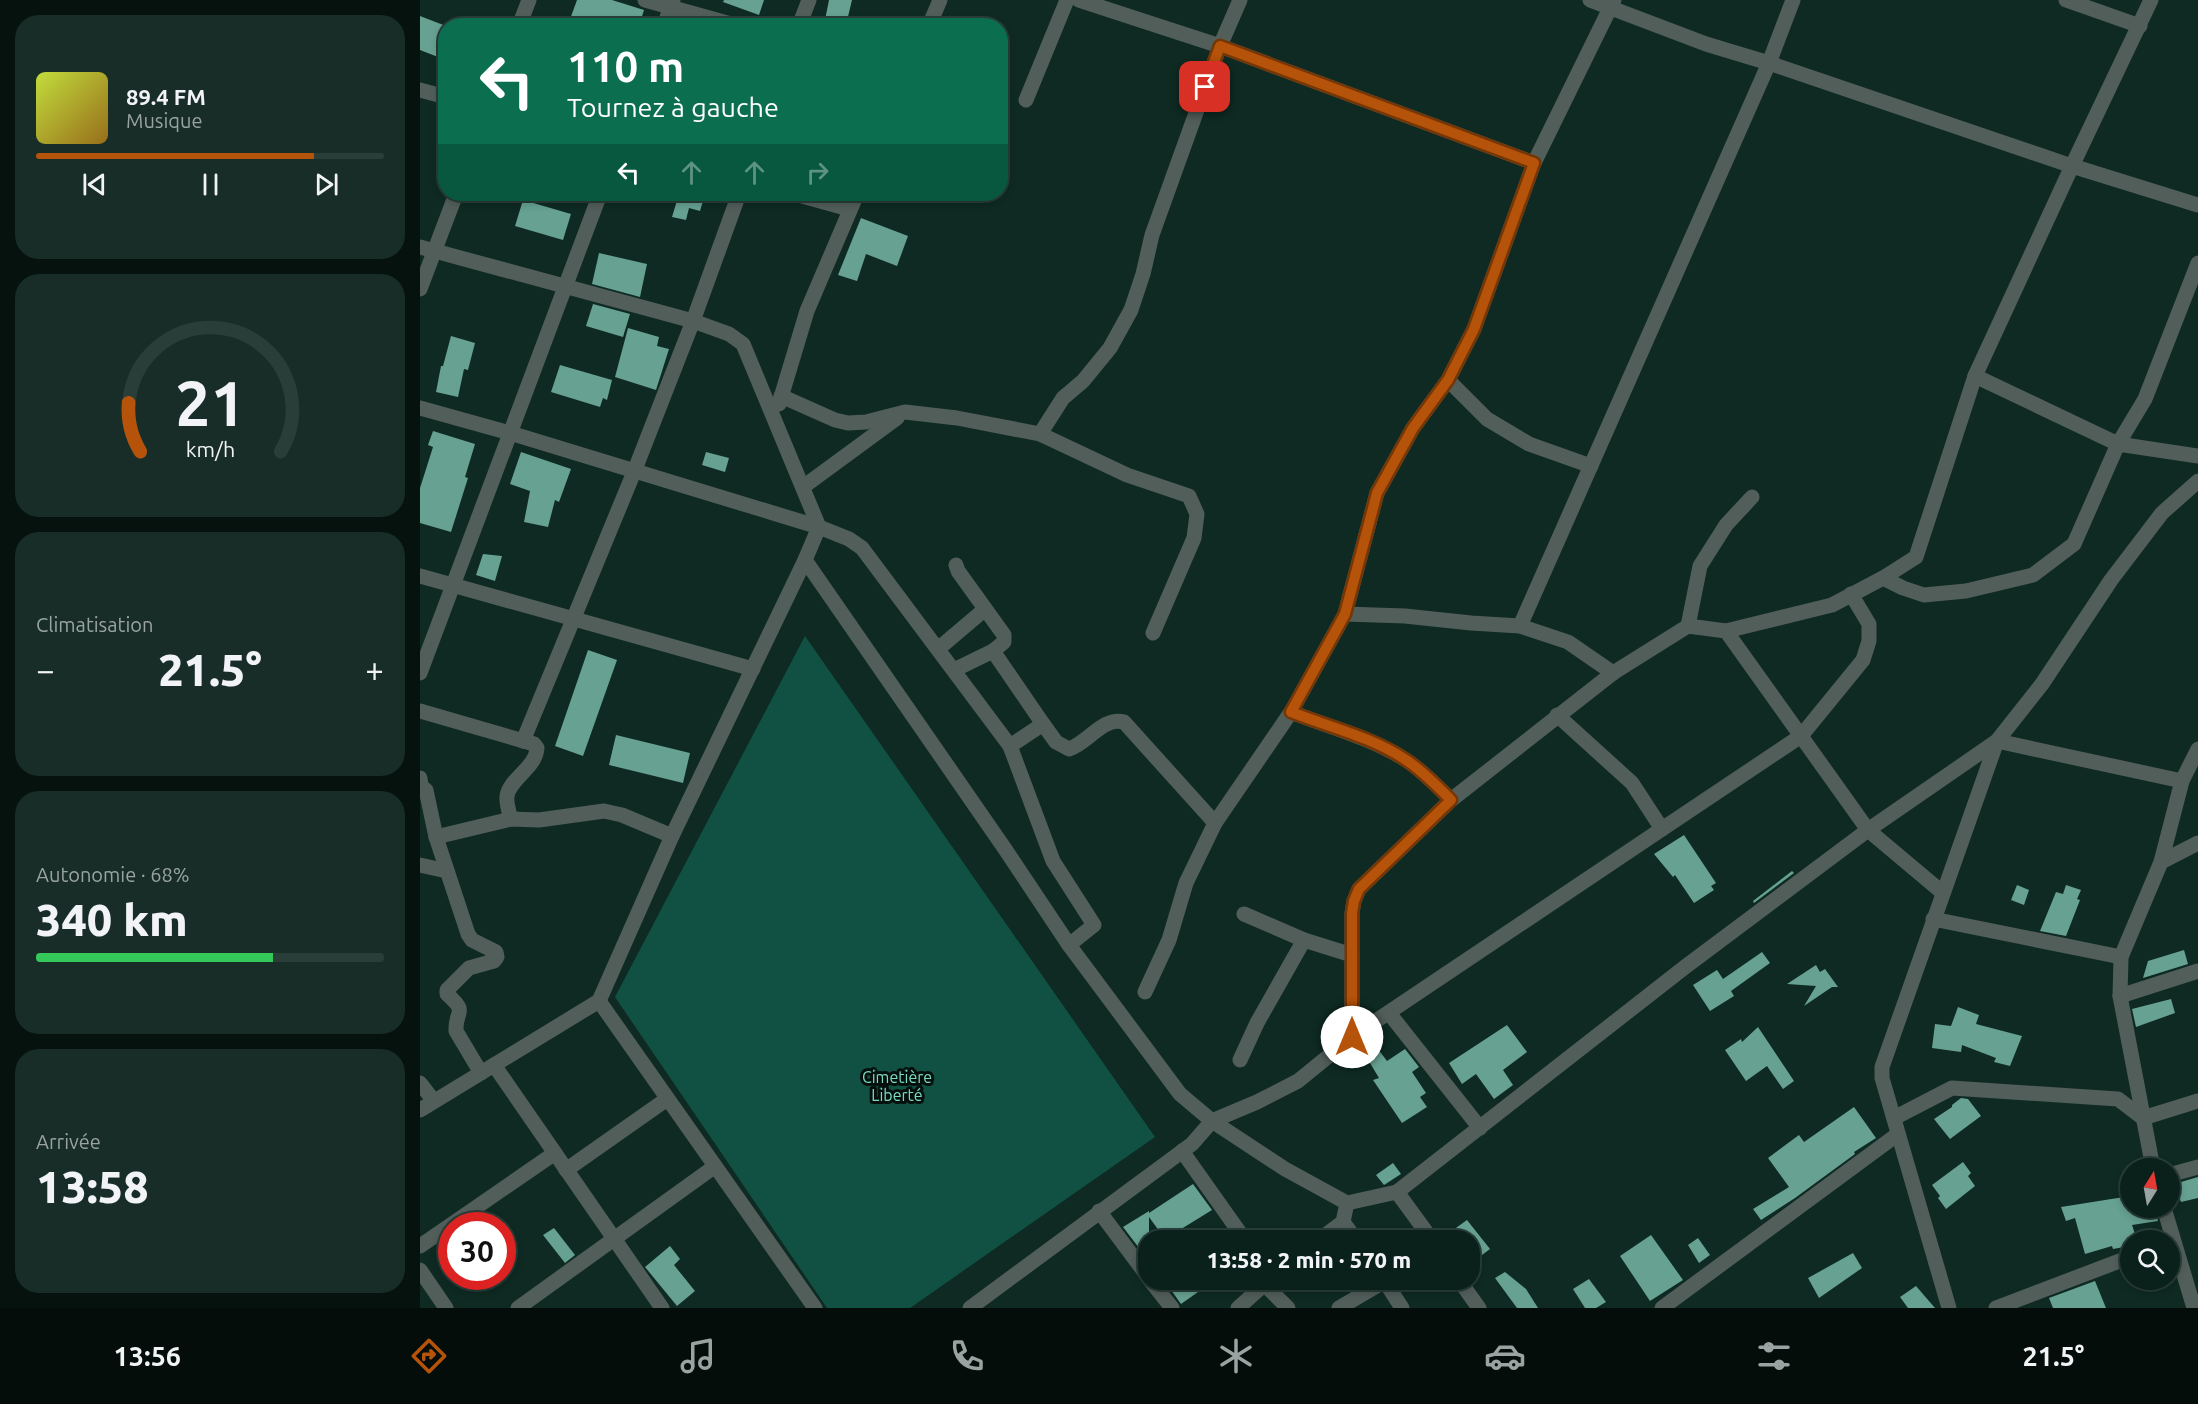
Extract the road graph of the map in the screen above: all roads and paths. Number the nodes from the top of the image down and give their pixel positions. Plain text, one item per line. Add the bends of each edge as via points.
1 (529, 0) edge
2 (645, 0) edge
3 (808, 0) edge
4 (940, 0) edge
5 (1067, 0) edge
6 (1079, 0) edge
7 (1240, 0) edge
8 (1590, 0) edge
9 (1793, 0) edge
10 (2066, 0) edge
11 (2151, 0) edge
12 (672, 4) edge
13 (1613, 4) edge
14 (522, 18) edge
15 (714, 18) edge
16 (802, 18) edge
17 (932, 18) edge
18 (2140, 26) junction
19 (1220, 46) junction
20 (1769, 63) junction
21 (420, 90) edge
22 (438, 95) edge
23 (1026, 100) dead end
24 (1534, 163) junction
25 (2072, 166) junction
26 (452, 201) edge
27 (597, 201) edge
28 (736, 201) edge
29 (820, 201) edge
30 (853, 201) edge
31 (2198, 205) edge
32 (849, 209) junction
33 (427, 249) edge
34 (2198, 262) edge
35 (565, 287) junction
36 (420, 289) edge
37 (693, 321) junction
38 (1975, 376) junction
39 (1448, 380) junction
40 (781, 396) junction
41 (420, 408) edge
42 (905, 412) junction
43 (775, 420) junction
44 (510, 433) junction
45 (1040, 434) junction
46 (2118, 444) junction
47 (2198, 456) edge
48 (1591, 466) junction
49 (634, 472) junction
50 (2198, 482) edge
51 (803, 487) junction
52 (1752, 498) dead end
53 (819, 527) junction
54 (805, 560) junction
55 (957, 565) dead end
56 (420, 576) edge
57 (1883, 578) junction
58 (453, 585) junction
59 (1851, 594) junction
60 (984, 610) junction
61 (1345, 614) junction
62 (574, 617) junction
63 (1520, 626) junction
64 (1688, 627) junction
65 (1726, 631) junction
66 (1154, 633) dead end
67 (938, 649) junction
68 (993, 651) junction
69 (753, 669) junction
70 (954, 670) junction
71 (420, 673) edge
72 (1613, 673) junction
73 (420, 711) edge
74 (1291, 712) junction
75 (1557, 715) junction
76 (1043, 724) junction
77 (1801, 736) junction
78 (523, 741) junction
79 (1996, 741) junction
80 (1010, 746) junction
81 (2198, 749) edge
82 (420, 778) edge
83 (2182, 781) junction
84 (1451, 800) junction
85 (511, 819) junction
86 (1215, 823) junction
87 (1662, 829) junction
88 (1868, 830) junction
89 (672, 836) junction
90 (436, 837) junction
91 (2198, 843) edge
92 (2161, 862) junction
93 (420, 865) edge
94 (447, 871) junction
95 (1942, 893) junction
96 (1244, 914) dead end
97 (1933, 919) junction
98 (1304, 940) junction
99 (1069, 945) junction
100 (1352, 955) junction
101 (2121, 957) junction
102 (2198, 970) edge
103 (1145, 992) dead end
104 (2120, 996) junction
105 (599, 1001) junction
106 (1389, 1013) junction
107 (1352, 1037) junction
108 (1240, 1060) dead end
109 (488, 1069) junction
110 (420, 1083) edge
111 (667, 1099) junction
112 (434, 1101) junction
113 (2198, 1101) edge
114 (420, 1110) edge
115 (1894, 1118) junction
116 (2143, 1118) junction
117 (1212, 1121) junction
118 (1480, 1128) junction
119 (1898, 1134) junction
120 (1182, 1151) junction
121 (555, 1153) junction
122 (2151, 1158) edge
123 (714, 1167) junction
124 (2198, 1167) edge
125 (566, 1170) junction
126 (2180, 1172) edge
127 (1397, 1192) junction
128 (1347, 1203) junction
129 (1099, 1211) junction
130 (1343, 1222) junction
131 (1238, 1230) edge
132 (1332, 1230) edge
133 (1349, 1230) edge
134 (1425, 1230) edge
135 (614, 1239) junction
136 (420, 1246) edge
137 (2120, 1261) edge
138 (1138, 1263) edge
139 (2180, 1267) edge
140 (420, 1269) edge
141 (1158, 1290) edge
142 (1258, 1290) edge
143 (1273, 1290) edge
144 (1368, 1290) edge
145 (1390, 1290) edge
146 (1466, 1290) edge
147 (446, 1308) edge
148 (518, 1308) edge
149 (662, 1308) edge
150 (814, 1308) edge
151 (970, 1308) edge
152 (1172, 1308) edge
153 (1238, 1308) edge
154 (1288, 1308) edge
155 (1339, 1308) edge
156 (1402, 1308) edge
157 (1479, 1308) edge
158 (1662, 1308) edge
159 (1948, 1308) edge
160 (1996, 1308) edge
161 (2194, 1308) edge

1 - 14 street
2 - 12 street
3 - 16 street
4 - 17 street
5 - 23 street
6 - 19 street
7 - 19 street
8 - 13 street
9 - 20 street
10 - 18 street
11 - 18 street
12 - 15 street
13 - 20 street via 1706,44
13 - 24 street
18 - 25 street
19 - 24 street
19 - 45 street via 1152,235 1131,310 1110,348 1083,381 1062,398
20 - 25 street
20 - 48 street
21 - 22 street
24 - 39 street via 1474,329
25 - 31 street
25 - 38 street
26 - 33 street
27 - 35 street
28 - 37 street
29 - 32 street
30 - 32 street
32 - 40 street via 807,311
33 - 35 street
33 - 36 street
34 - 46 street via 2145,399
35 - 37 street
35 - 44 street
37 - 43 street via 729,334 743,344
37 - 49 street
38 - 46 street
38 - 57 street via 1916,557
39 - 48 street via 1487,419 1529,444
39 - 61 street via 1413,428 1377,493
40 - 42 street via 848,423
40 - 43 street
41 - 44 street
42 - 45 street
42 - 51 street
43 - 51 street
44 - 49 street
44 - 58 street
45 - 66 street via 1127,475 1189,496 1197,514 1194,538
46 - 47 street
46 - 57 street via 2074,544 2033,575 1965,591 1924,595
48 - 63 street
49 - 53 street
49 - 62 street
50 - 79 street via 2162,513 2111,580 2042,684
51 - 53 street
52 - 64 street via 1726,525 1700,566
53 - 54 street
53 - 67 street via 861,548
54 - 69 street
54 - 99 street
55 - 60 street
56 - 58 street
57 - 59 street
58 - 62 street
58 - 71 street
59 - 65 street via 1832,605
59 - 77 street via 1869,624 1863,660
60 - 67 street
60 - 68 street via 1005,638
61 - 63 street
61 - 74 street
62 - 69 street
62 - 78 street
63 - 72 street via 1568,642
64 - 65 street
64 - 72 street
65 - 77 street
67 - 70 street
68 - 70 street
68 - 76 street
69 - 89 street
70 - 80 street
72 - 75 street
73 - 78 street
74 - 84 street via 1376,744 1404,759
74 - 86 street
75 - 84 street
75 - 87 street via 1632,783
76 - 80 street
76 - 86 street via 1056,742 1069,749 1108,722 1124,722
77 - 87 street
77 - 88 street
78 - 85 street via 534,744 537,754 508,790
79 - 83 street
79 - 88 street
79 - 95 street
80 - 99 street via 1053,861 1095,925
81 - 83 street
82 - 90 street
83 - 92 street
84 - 100 street via 1359,889 1352,913
85 - 89 street via 539,820 604,811
85 - 90 street
86 - 103 street via 1186,883 1169,940
87 - 106 street
88 - 95 street
88 - 118 street
89 - 105 street
90 - 94 street
91 - 92 street
92 - 101 street
93 - 94 street
94 - 109 street via 468,934 496,952 494,961 469,968 447,990 459,1005 456,1031
95 - 97 street
96 - 98 street
97 - 101 street
97 - 115 street via 1883,1059 1882,1078
98 - 100 street
98 - 108 street
99 - 117 street via 1180,1094
100 - 107 street
101 - 104 street
102 - 104 street
104 - 116 street
105 - 109 street
105 - 111 street
106 - 107 street
106 - 118 street
107 - 117 street via 1298,1081
109 - 112 street
109 - 121 street
110 - 112 street
111 - 123 street
111 - 125 street
112 - 114 street
113 - 116 street
115 - 116 street via 1952,1088 2118,1099
115 - 119 street
116 - 122 street
117 - 120 street
117 - 128 street via 1285,1169
118 - 127 street
119 - 158 street
119 - 159 street
120 - 129 street
120 - 131 street
121 - 125 street
121 - 136 street
123 - 135 street
123 - 150 street
124 - 126 street
125 - 135 street
127 - 128 street
127 - 134 street
128 - 130 street
129 - 138 street
129 - 151 street
130 - 132 street
130 - 133 street
135 - 148 street
135 - 149 street
137 - 160 street
139 - 161 street
140 - 147 street
141 - 152 street
142 - 153 street
143 - 154 street
144 - 155 street
145 - 156 street
146 - 157 street

